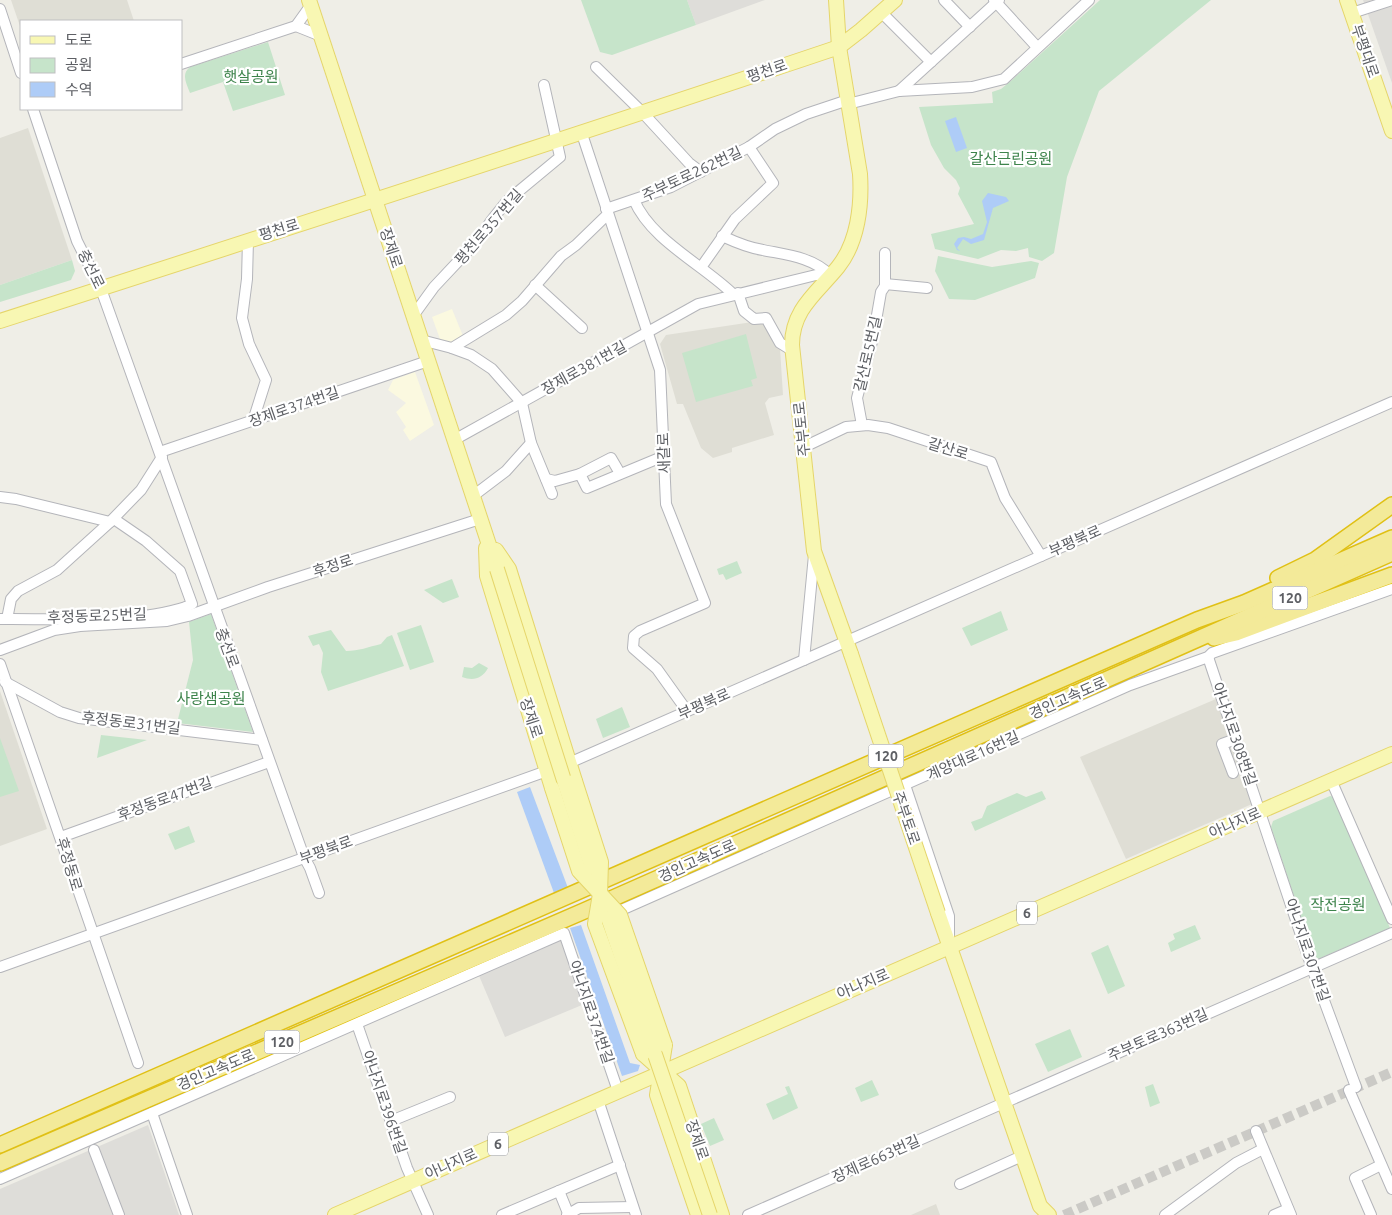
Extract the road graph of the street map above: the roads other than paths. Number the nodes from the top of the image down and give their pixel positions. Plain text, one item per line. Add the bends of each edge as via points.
1 (836, 0) edge
2 (895, 0) edge
3 (944, 0) edge
4 (1090, 0) edge
5 (1392, 0) edge
6 (997, 1) edge
7 (310, 3) edge
8 (1349, 7) edge
9 (0, 9) edge
10 (881, 12) junction
11 (296, 26) junction
12 (970, 27) junction
13 (321, 36) junction
14 (839, 47) junction
15 (1038, 47) junction
16 (931, 62) junction
17 (182, 64) edge
18 (596, 67) dead end
19 (20, 70) edge
20 (544, 85) dead end
21 (899, 91) junction
22 (848, 102) junction
23 (37, 110) edge
24 (643, 113) junction
25 (1392, 131) edge
26 (582, 134) junction
27 (558, 141) junction
28 (749, 147) junction
29 (701, 172) junction
30 (375, 200) junction
31 (634, 200) junction
32 (607, 212) junction
33 (722, 236) junction
34 (248, 240) junction
35 (885, 253) dead end
36 (702, 266) junction
37 (830, 275) junction
38 (885, 284) junction
39 (535, 285) junction
40 (927, 288) dead end
41 (101, 289) junction
42 (735, 294) junction
43 (413, 316) junction
44 (0, 322) edge
45 (582, 328) dead end
46 (646, 332) junction
47 (422, 340) junction
48 (452, 348) junction
49 (793, 351) junction
50 (428, 361) junction
51 (1392, 402) edge
52 (522, 403) junction
53 (253, 421) junction
54 (862, 425) junction
55 (454, 440) junction
56 (531, 442) junction
57 (804, 446) junction
58 (161, 454) junction
59 (664, 456) junction
60 (618, 470) dead end
61 (580, 474) junction
62 (546, 479) junction
63 (552, 494) dead end
64 (473, 496) junction
65 (0, 497) edge
66 (1392, 505) edge
67 (112, 520) junction
68 (483, 526) junction
69 (1392, 538) edge
70 (814, 551) junction
71 (1392, 553) edge
72 (1041, 556) junction
73 (1392, 575) edge
74 (1392, 589) edge
75 (211, 602) junction
76 (188, 609) junction
77 (4, 619) edge
78 (1197, 620) junction
79 (1188, 644) junction
80 (849, 647) junction
81 (0, 650) edge
82 (1208, 657) junction
83 (804, 660) junction
84 (0, 664) edge
85 (3, 681) edge
86 (32, 696) junction
87 (16, 709) junction
88 (687, 711) junction
89 (1236, 739) junction
90 (262, 740) junction
91 (1392, 754) edge
92 (269, 762) junction
93 (569, 763) junction
94 (548, 772) junction
95 (1233, 773) dead end
96 (1331, 780) junction
97 (905, 785) junction
98 (890, 790) junction
99 (910, 799) junction
100 (895, 804) junction
101 (1260, 812) junction
102 (61, 837) junction
103 (304, 857) junction
104 (319, 893) dead end
105 (600, 894) junction
106 (1392, 920) edge
107 (564, 927) junction
108 (93, 933) junction
109 (1392, 933) edge
110 (950, 947) junction
111 (0, 967) edge
112 (1312, 968) junction
113 (357, 1024) junction
114 (138, 1064) dead end
115 (661, 1072) junction
116 (618, 1091) junction
117 (450, 1097) dead end
118 (598, 1100) junction
119 (1004, 1103) junction
120 (152, 1112) junction
121 (391, 1121) junction
122 (1256, 1131) dead end
123 (0, 1144) edge
124 (1263, 1149) junction
125 (94, 1150) dead end
126 (1022, 1156) junction
127 (0, 1163) edge
128 (620, 1165) junction
129 (1381, 1165) junction
130 (0, 1179) edge
131 (413, 1181) junction
132 (960, 1184) dead end
133 (1392, 1189) edge
134 (558, 1191) junction
135 (635, 1211) edge
136 (1290, 1212) edge
137 (567, 1214) edge
138 (119, 1215) edge
139 (187, 1215) edge
140 (335, 1215) edge
141 (428, 1215) edge
142 (502, 1215) edge
143 (698, 1215) edge
144 (710, 1215) edge
145 (722, 1215) edge
146 (748, 1215) edge
147 (1049, 1215) edge
148 (1165, 1215) edge
149 (1274, 1215) edge
150 (1371, 1215) edge

1 - 14 main road, 주부토로
2 - 10 main road, 평천로
3 - 12 street
4 - 15 street, 주부토로262번길
5 - 8 street
6 - 12 street
6 - 15 street
7 - 11 street
7 - 13 main road, 장제로
8 - 25 main road, 부평대로
9 - 19 street
10 - 14 main road, 평천로
10 - 16 street
11 - 13 street
11 - 17 street
12 - 16 street
13 - 30 main road, 장제로
14 - 22 main road, 주부토로
14 - 24 main road, 평천로
15 - 21 street, 주부토로262번길 via 1004,79 990,84
16 - 21 street
18 - 24 street
20 - 27 street
21 - 22 street, 주부토로262번길
22 - 28 street, 주부토로262번길 via 806,114 775,129
22 - 37 main road, 주부토로 via 861,195 851,242 839,266
23 - 41 street, 충선로 via 77,241
24 - 26 main road, 평천로
24 - 29 street
26 - 27 main road, 평천로
26 - 32 street, 새갈로
27 - 30 main road, 평천로
27 - 43 street, 평천로357번길 via 560,157 556,162 508,201
28 - 29 street, 주부토로262번길
28 - 33 street, 주부토로262번길 via 773,183 735,218
29 - 31 street, 주부토로262번길 via 656,194
30 - 34 main road, 평천로
30 - 43 main road, 장제로
31 - 32 street, 주부토로262번길
31 - 36 street, 주부토로262번길 via 668,244
32 - 39 street
32 - 46 street, 새갈로
33 - 36 street, 주부토로262번길
33 - 37 street via 761,250 793,256 820,266
34 - 41 main road, 평천로
34 - 53 street via 242,318 249,344 266,380
35 - 38 street, 갈산로5번길
36 - 42 street
37 - 42 street, 장제로381번길 via 816,275
37 - 49 main road, 주부토로 via 798,315 792,333
38 - 40 street
38 - 54 street, 갈산로5번길 via 857,398
39 - 45 street
39 - 48 street via 506,315
41 - 44 main road, 평천로
41 - 58 street, 충선로
42 - 46 street, 장제로381번길 via 706,300
42 - 49 street via 744,311 754,319 766,318 780,344
43 - 47 main road, 장제로
46 - 52 street, 장제로381번길
46 - 59 street, 새갈로 via 660,370
47 - 48 street
47 - 50 main road, 장제로
48 - 52 street via 471,355 492,369
49 - 57 main road, 주부토로
50 - 53 street, 장제로374번길
50 - 55 main road, 장제로
51 - 72 street, 부평북로
52 - 55 street, 장제로381번길
52 - 56 street
53 - 58 street, 장제로374번길
54 - 57 street, 갈산로 via 846,427
54 - 72 street, 갈산로 via 888,428 991,462 1005,498
55 - 64 main road, 장제로
56 - 62 street
56 - 64 street via 506,471
57 - 70 main road, 주부토로
58 - 67 street via 141,490
58 - 75 street, 충선로
59 - 61 street via 587,488
59 - 88 street, 새갈로 via 666,504 705,603 640,631 632,642 636,652 657,669
60 - 61 street via 611,458
61 - 62 street
62 - 63 street
64 - 68 main road, 장제로
65 - 67 street
66 - 78 highway via 1315,560
67 - 76 street via 146,541 180,571
67 - 77 street, 후정동로25번길 via 58,570 18,591 11,599
68 - 75 street, 후정로
68 - 93 main road, 장제로 via 509,569
68 - 94 main road, 장제로 via 487,576
68 - 105 main road, 장제로, bridge
69 - 78 highway, 경인고속도로 / 120 via 1244,603
70 - 80 main road, 주부토로
70 - 83 street
71 - 79 highway, 경인고속도로 / 120
72 - 80 street, 부평북로
73 - 79 highway via 1236,633
74 - 82 street, 계양대로16번길
75 - 76 street, 후정로
75 - 90 street, 충선로
76 - 77 street, 후정동로25번길 via 135,616
76 - 81 street, 후정로 via 167,621 54,630
78 - 123 highway, 경인고속도로 / 120
79 - 107 highway, 경인고속도로 / 120 via 584,911
80 - 83 street, 부평북로
80 - 110 main road, 주부토로, bridge
82 - 89 street, 아나지로308번길
82 - 97 street, 계양대로16번길 via 1130,685
83 - 88 street, 부평북로
84 - 85 street, 후정동로
85 - 86 street, 후정동로31번길
85 - 87 street, 후정동로
86 - 87 street via 24,696
86 - 90 street, 후정동로31번길 via 60,712 79,718
87 - 102 street, 후정동로
88 - 93 street, 부평북로
89 - 95 street via 1222,744
89 - 101 street, 아나지로308번길
90 - 92 street, 충선로
91 - 96 main road, 아나지로 / 6
92 - 102 street, 후정동로47번길
92 - 103 street, 충선로
93 - 94 street, 부평북로
93 - 105 main road, 장제로, bridge via 601,862
94 - 103 street, 부평북로
94 - 105 main road, 장제로, bridge via 579,871
96 - 101 main road, 아나지로 / 6
96 - 106 street
97 - 98 street, 계양대로16번길
97 - 99 street
98 - 100 street
98 - 115 street, 계양대로16번길 via 613,913 659,1049
99 - 100 street via 899,796
99 - 110 street via 949,916
100 - 110 street via 935,922
101 - 110 main road, 아나지로 / 6
101 - 112 street, 아나지로307번길
102 - 108 street, 후정동로
103 - 104 street, 충선로
103 - 108 street, 부평북로
105 - 115 main road, 장제로, bridge via 620,915 665,1045
105 - 115 main road, 장제로, bridge via 596,924 642,1054
105 - 144 main road, 장제로, bridge
107 - 113 street
107 - 116 street, 아나지로374번길
107 - 127 highway, 경인고속도로 / 120
108 - 111 street, 부평북로
108 - 114 street, 후정동로
109 - 112 street, 주부토로363번길
110 - 115 main road, 아나지로 / 6
110 - 119 main road, 주부토로
112 - 119 street, 주부토로363번길
112 - 129 street, 아나지로307번길
113 - 120 street
113 - 121 street, 아나지로396번길
115 - 116 main road, 아나지로 / 6
115 - 143 main road, 장제로 via 657,1095
115 - 145 main road, 장제로 via 679,1086
116 - 118 main road, 아나지로 / 6
117 - 121 street
118 - 128 street
118 - 131 main road, 아나지로 / 6
119 - 126 main road, 주부토로
119 - 146 street, 장제로663번길
120 - 130 street
120 - 139 street
121 - 131 street, 아나지로396번길
122 - 124 street
124 - 136 street
124 - 148 street via 1236,1163
125 - 138 street
126 - 132 street
126 - 147 main road, 주부토로 via 1040,1206
128 - 134 street
128 - 135 street
129 - 133 street, 아나지로307번길
129 - 150 street via 1355,1178
131 - 140 main road, 아나지로 / 6
131 - 141 street, 아나지로396번길
134 - 137 street
134 - 142 street
135 - 137 street via 580,1208
136 - 149 street

